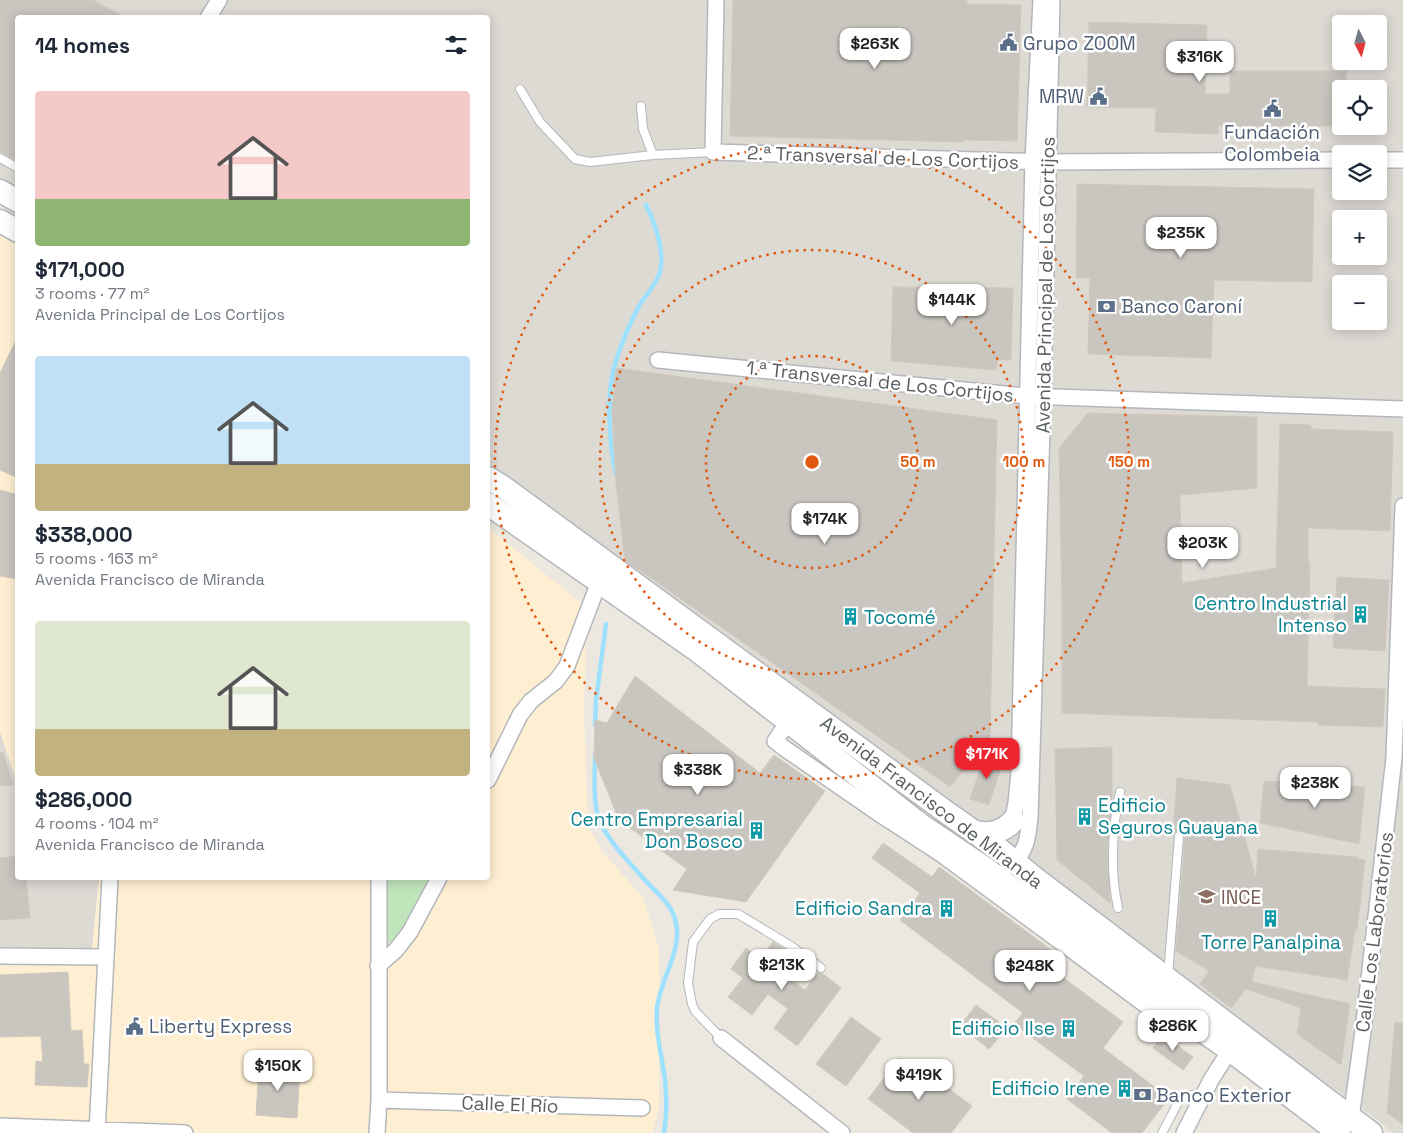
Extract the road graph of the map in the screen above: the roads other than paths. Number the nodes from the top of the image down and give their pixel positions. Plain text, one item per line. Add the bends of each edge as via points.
1 (219, 0) edge
2 (716, 0) edge
3 (1041, 0) edge
4 (1052, 0) edge
5 (210, 15) edge
6 (520, 89) dead end
7 (641, 106) dead end
8 (713, 152) junction
9 (653, 155) junction
10 (0, 158) edge
11 (1332, 160) edge
12 (1387, 160) edge
13 (1403, 160) edge
14 (1040, 162) junction
15 (15, 166) edge
16 (0, 191) edge
17 (15, 198) edge
18 (0, 221) edge
19 (15, 229) edge
20 (658, 360) dead end
21 (1026, 396) junction
22 (1043, 396) junction
23 (1403, 409) edge
24 (490, 479) edge
25 (490, 505) edge
26 (1403, 506) edge
27 (598, 582) junction
28 (490, 776) edge
29 (1120, 792) dead end
30 (1013, 821) junction
31 (975, 832) junction
32 (1179, 836) dead end
33 (950, 852) junction
34 (1008, 856) junction
35 (996, 877) junction
36 (110, 880) edge
37 (379, 880) edge
38 (438, 880) edge
39 (1015, 908) junction
40 (1118, 908) dead end
41 (1088, 954) junction
42 (0, 956) edge
43 (106, 957) junction
44 (378, 966) junction
45 (821, 968) dead end
46 (1168, 978) junction
47 (721, 1038) joint
48 (1230, 1050) junction
49 (1204, 1093) junction
50 (379, 1100) junction
51 (642, 1108) dead end
52 (1345, 1125) edge
53 (0, 1126) edge
54 (834, 1131) edge
55 (97, 1132) edge
56 (185, 1133) edge
57 (377, 1133) edge
58 (1162, 1133) edge
59 (1184, 1133) edge
60 (1371, 1133) edge

1 - 5 street
2 - 8 street
3 - 14 street, Avenida Principal de Los Cortijos
4 - 14 street, Avenida Principal de Los Cortijos
6 - 9 lane, 2.ª Transversal de Los Cortijos via 540,122 575,158 590,162
7 - 9 lane via 643,129
8 - 9 lane, 2.ª Transversal de Los Cortijos
8 - 14 street, 2.ª Transversal de Los Cortijos
10 - 15 lane
11 - 14 street, 2.ª Transversal de Los Cortijos
12 - 13 street
14 - 21 street, Avenida Principal de Los Cortijos
14 - 22 street, Avenida Principal de Los Cortijos
16 - 17 main road
18 - 19 main road
20 - 21 street, 1.ª Transversal de Los Cortijos
21 - 22 street, 1.ª Transversal de Los Cortijos
21 - 30 street, Avenida Principal de Los Cortijos via 1019,772
22 - 23 street, 1.ª Transversal de Los Cortijos
22 - 34 street, Avenida Principal de Los Cortijos via 1030,816 1027,842
24 - 31 main road, Avenida Francisco de Miranda
25 - 27 main road, Avenida Francisco de Miranda
26 - 52 street, Calle Los Laboratorios via 1394,758 1363,1031
27 - 28 street via 567,666 520,715
27 - 33 main road, Avenida Francisco de Miranda via 698,651 923,835
29 - 40 lane via 1116,809 1113,887
30 - 31 main road via 998,832
30 - 34 street, Avenida Principal de Los Cortijos
31 - 34 main road, Avenida Francisco de Miranda
32 - 46 lane
33 - 35 main road, Avenida Francisco de Miranda
33 - 39 street, Avenida Francisco de Miranda
34 - 35 street, Avenida Principal de Los Cortijos
34 - 46 main road, Avenida Francisco de Miranda
35 - 39 street
35 - 41 main road, Avenida Francisco de Miranda
36 - 43 street
37 - 44 street
38 - 44 street via 410,932
39 - 41 street, Avenida Francisco de Miranda
41 - 48 main road, Avenida Francisco de Miranda via 1179,1022
42 - 43 street
43 - 55 street
44 - 50 street
45 - 47 lane via 792,946 738,914 719,914 710,919 694,942 688,983 695,1011
46 - 52 main road, Avenida Francisco de Miranda
47 - 54 street
48 - 49 street
48 - 52 main road, Avenida Francisco de Miranda
49 - 58 lane via 1181,1097
49 - 59 street
50 - 51 street, Calle El Río
50 - 57 street
52 - 60 main road, Avenida Francisco de Miranda
53 - 55 street
55 - 56 street

